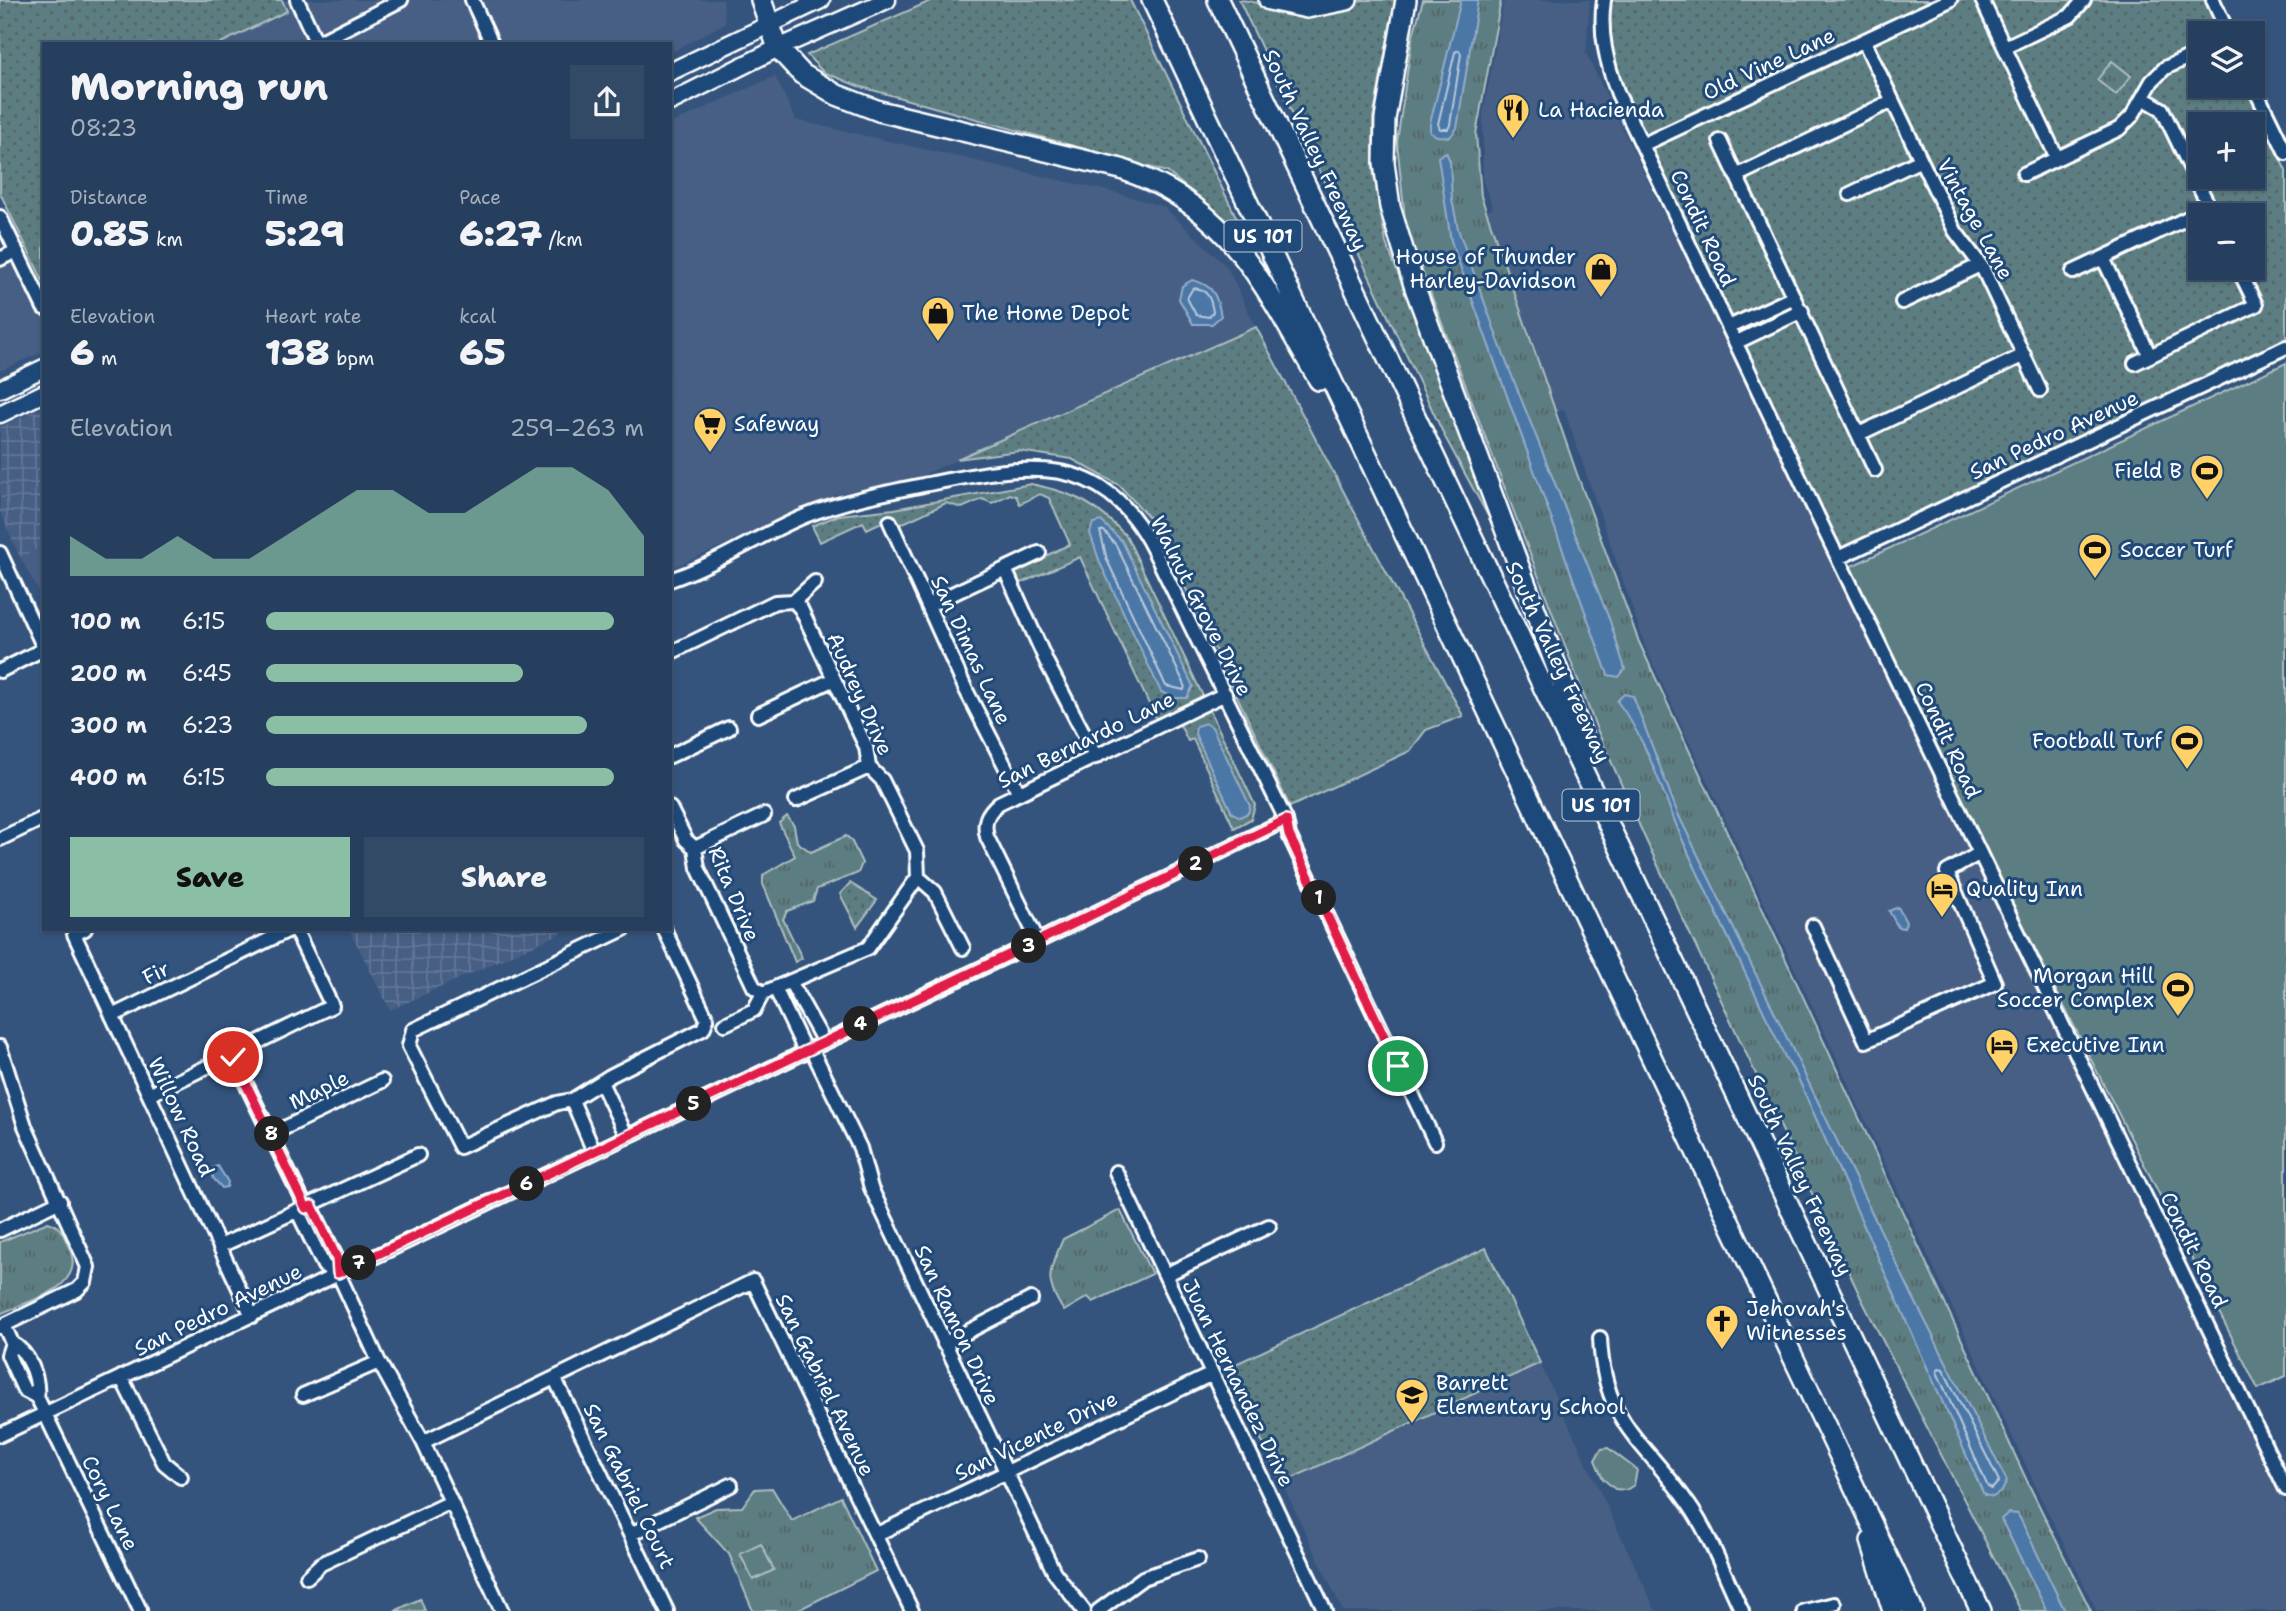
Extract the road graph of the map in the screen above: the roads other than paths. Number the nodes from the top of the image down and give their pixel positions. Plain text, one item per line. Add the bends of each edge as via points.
1 (297, 0) edge
2 (401, 0) edge
3 (472, 0) edge
4 (761, 0) edge
5 (821, 0) edge
6 (887, 0) edge
7 (1152, 0) edge
8 (1218, 0) edge
9 (1269, 0) edge
10 (1347, 0) edge
11 (1406, 0) edge
12 (1604, 0) edge
13 (1950, 0) edge
14 (1982, 0) edge
15 (2084, 0) edge
16 (2213, 0) edge
17 (2223, 21) edge
18 (769, 24) junction
19 (1864, 41) junction
20 (317, 42) edge
21 (319, 42) edge
22 (491, 42) edge
23 (2005, 47) junction
24 (778, 48) junction
25 (2188, 57) edge
26 (672, 71) edge
27 (2259, 98) edge
28 (2143, 99) junction
29 (672, 101) edge
30 (1892, 101) junction
31 (1720, 141) dead end
32 (1642, 145) junction
33 (2286, 153) edge
34 (2057, 158) junction
35 (1921, 160) junction
36 (2024, 174) dead end
37 (1737, 176) junction
38 (1850, 194) dead end
39 (2207, 203) edge
40 (0, 217) edge
41 (2188, 221) edge
42 (16, 251) junction
43 (2103, 258) junction
44 (0, 259) edge
45 (1980, 265) junction
46 (2073, 272) dead end
47 (2244, 280) edge
48 (1794, 297) junction
49 (1902, 302) dead end
50 (42, 304) edge
51 (1802, 312) junction
52 (1729, 327) junction
53 (1737, 342) junction
54 (2286, 347) edge
55 (2024, 355) junction
56 (2150, 356) junction
57 (2135, 363) dead end
58 (42, 369) edge
59 (42, 383) edge
60 (0, 389) edge
61 (2040, 390) dead end
62 (42, 394) edge
63 (26, 401) junction
64 (0, 414) edge
65 (1859, 434) junction
66 (1875, 470) dead end
67 (1375, 473) junction
68 (890, 522) dead end
69 (0, 553) edge
70 (1039, 553) dead end
71 (1838, 558) junction
72 (1005, 569) junction
73 (672, 579) edge
74 (815, 582) dead end
75 (794, 601) junction
76 (929, 604) junction
77 (42, 645) edge
78 (42, 650) edge
79 (672, 652) edge
80 (0, 670) edge
81 (834, 679) junction
82 (1225, 694) junction
83 (758, 715) dead end
84 (729, 728) dead end
85 (672, 755) edge
86 (1096, 757) junction
87 (869, 767) junction
88 (1587, 776) junction
89 (1019, 793) junction
90 (796, 800) dead end
91 (672, 812) edge
92 (764, 815) dead end
93 (42, 819) edge
94 (1286, 820) junction
95 (0, 839) edge
96 (695, 848) junction
97 (1980, 853) junction
98 (918, 877) junction
99 (1813, 926) dead end
100 (289, 931) edge
101 (294, 931) edge
102 (621, 931) edge
103 (665, 931) edge
104 (80, 932) edge
105 (1038, 941) junction
106 (963, 948) dead end
107 (791, 983) junction
108 (770, 992) junction
109 (806, 1011) junction
110 (112, 1016) junction
111 (787, 1018) junction
112 (725, 1024) dead end
113 (824, 1042) junction
114 (0, 1047) edge
115 (808, 1050) junction
116 (233, 1057) junction
117 (382, 1081) dead end
118 (601, 1082) junction
119 (149, 1095) junction
120 (572, 1100) junction
121 (272, 1134) junction
122 (626, 1137) junction
123 (1435, 1142) dead end
124 (594, 1152) junction
125 (418, 1155) dead end
126 (1116, 1172) dead end
127 (60, 1201) junction
128 (305, 1208) junction
129 (1269, 1226) dead end
130 (0, 1230) edge
131 (220, 1246) junction
132 (338, 1273) junction
133 (1164, 1275) junction
134 (1031, 1300) dead end
135 (252, 1316) junction
136 (2, 1326) edge
137 (1600, 1338) dead end
138 (944, 1344) junction
139 (379, 1362) junction
140 (1212, 1374) junction
141 (121, 1377) junction
142 (555, 1379) junction
143 (303, 1395) dead end
144 (44, 1413) junction
145 (0, 1435) edge
146 (422, 1442) junction
147 (1006, 1472) junction
148 (181, 1478) dead end
149 (731, 1485) dead end
150 (2286, 1489) edge
151 (451, 1502) junction
152 (1861, 1503) junction
153 (631, 1534) junction
154 (877, 1534) junction
155 (1198, 1559) dead end
156 (307, 1577) dead end
157 (1834, 1604) dead end
158 (140, 1610) edge
159 (502, 1611) edge
160 (667, 1611) edge
161 (912, 1611) edge
162 (1084, 1611) edge
163 (1098, 1611) edge
164 (1325, 1611) edge
165 (1742, 1611) edge
166 (1804, 1611) edge
167 (1893, 1611) edge
168 (1913, 1611) edge
169 (1980, 1611) edge

1 - 20 street
2 - 21 street
3 - 22 street
4 - 18 highway
5 - 18 main road
6 - 24 main road
7 - 67 highway, US 101
8 - 88 highway, South Valley Freeway / US 101
9 - 10 highway via 1307,8
11 - 88 highway via 1385,119 1390,207 1415,288 1582,735
12 - 32 street, Condit Road via 1602,34 1609,69
13 - 19 street, Old Vine Lane
14 - 23 street
15 - 23 street via 2070,16
16 - 17 street
18 - 24 highway
18 - 26 main road
19 - 30 street, Vintage Lane
19 - 32 street, Old Vine Lane
23 - 34 street
24 - 29 main road
24 - 67 highway via 802,74 857,104 1121,169 1186,198 1220,227 1246,259
25 - 28 street via 2165,68 2152,80
27 - 33 street
28 - 34 street via 2119,128
28 - 39 street via 2162,109
30 - 35 street, Vintage Lane
30 - 37 street
31 - 37 street
32 - 52 street, Condit Road
34 - 36 street
35 - 38 street
35 - 45 street, Vintage Lane via 1955,231
37 - 48 street
40 - 42 street
41 - 43 street
42 - 44 street
42 - 50 street
43 - 46 street
43 - 56 street
45 - 49 street
45 - 55 street, Vintage Lane
47 - 56 street via 2256,305
48 - 51 street
48 - 52 street
51 - 53 street
51 - 65 street
52 - 53 street, Condit Road
53 - 71 street, Condit Road
54 - 71 street, San Pedro Avenue
55 - 61 street, Vintage Lane
55 - 65 street
56 - 57 street
58 - 60 main road
59 - 63 main road via 27,394
62 - 63 main road
63 - 64 main road
65 - 66 street
67 - 152 highway, US 101
68 - 76 street, San Dimas Lane
69 - 77 street
70 - 72 street
71 - 97 street, Condit Road
72 - 76 street
72 - 86 street
73 - 82 street, Walnut Grove Drive via 803,517 858,498 1012,469 1059,471 1101,488 1133,516
74 - 75 street
75 - 79 street via 775,602
75 - 81 street, Audrey Drive
76 - 89 street, San Dimas Lane
78 - 80 street
81 - 83 street
81 - 87 street, Audrey Drive via 866,747
82 - 86 street, San Bernardo Lane
82 - 94 street, Walnut Grove Drive
84 - 85 street
86 - 89 street, San Bernardo Lane
87 - 90 street
87 - 98 street, Audrey Drive via 882,780 917,851
88 - 169 highway, South Valley Freeway / US 101
89 - 105 street, San Bernardo Lane via 989,812 984,827
91 - 96 street, Rita Drive
92 - 96 street
93 - 95 street
94 - 105 street, San Pedro Avenue
94 - 123 street, Walnut Grove Drive via 1289,835
96 - 108 street, Rita Drive via 704,880 754,987
97 - 99 street via 1947,872 1995,983 1866,1041
97 - 150 street, Condit Road
98 - 106 street via 935,892
98 - 107 street via 868,948
100 - 110 street, Fir
101 - 116 street via 332,1006
102 - 120 street via 413,1030 409,1046 460,1147
103 - 118 street via 707,1019 703,1029
104 - 110 street, Willow Road
105 - 113 street, San Pedro Avenue
107 - 108 street
107 - 109 street
108 - 111 street, San Ramon Drive
108 - 112 street via 754,1010
109 - 111 street via 795,1010
109 - 113 street
110 - 119 street, Willow Road
111 - 115 street, San Ramon Drive
113 - 115 street, San Pedro Avenue
114 - 127 street via 25,1126
115 - 122 street, San Pedro Avenue
115 - 138 street, San Ramon Drive via 859,1148 871,1188
116 - 119 street
116 - 121 street
117 - 121 street, Maple
118 - 120 street
118 - 122 street
119 - 131 street, Willow Road
120 - 124 street
121 - 128 street
122 - 124 street, San Pedro Avenue
124 - 132 street, San Pedro Avenue
125 - 128 street
126 - 133 street, Juan Hernandez Drive
127 - 130 street
127 - 136 street via 86,1256 85,1282
128 - 131 street
128 - 132 street via 337,1259
129 - 133 street
131 - 135 street, Willow Road
132 - 135 street, San Pedro Avenue
132 - 139 street
133 - 140 street, Juan Hernandez Drive
134 - 138 street
135 - 141 street, San Pedro Avenue
136 - 144 street, Cory Lane via 12,1343 8,1355 24,1390 37,1397
137 - 165 street via 1607,1393 1627,1429 1690,1506
138 - 147 street, San Ramon Drive
139 - 143 street
139 - 146 street
140 - 147 street, San Vicente Drive
140 - 164 street, Juan Hernandez Drive
141 - 144 street, San Pedro Avenue
141 - 148 street via 164,1464
142 - 146 street, San Gabriel Avenue
142 - 153 street, San Gabriel Court
142 - 154 street, San Gabriel Avenue via 753,1281
144 - 145 street, San Pedro Avenue
144 - 158 street, Cory Lane
146 - 151 street
147 - 154 street, San Vicente Drive
147 - 162 street, San Ramon Drive via 1054,1572
149 - 153 street
151 - 156 street via 320,1564
151 - 159 street
152 - 167 highway
152 - 168 highway, US 101
153 - 160 street, San Gabriel Court
154 - 161 street, San Gabriel Avenue
155 - 163 street via 1143,1578
157 - 166 street

